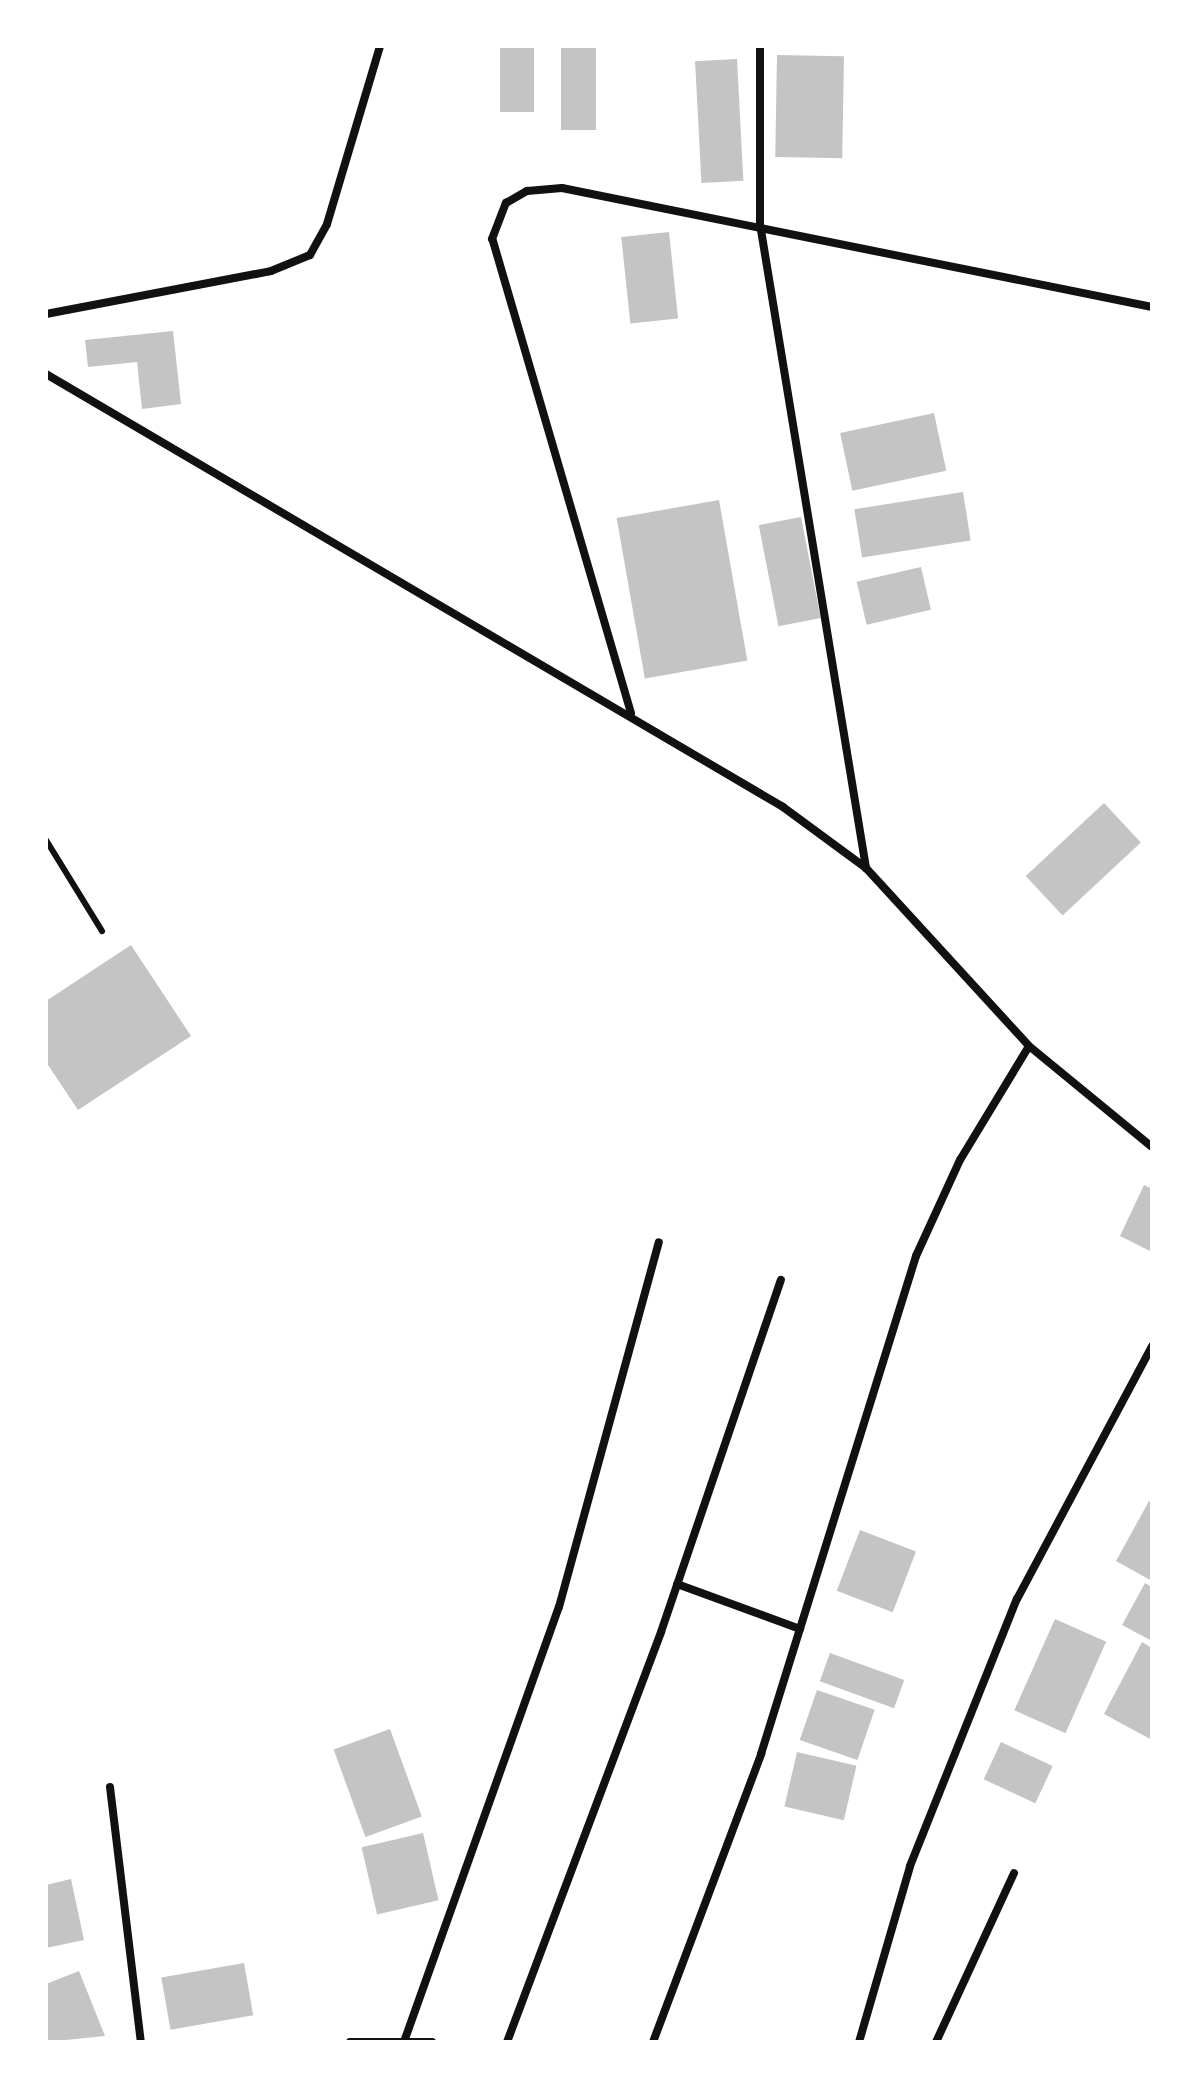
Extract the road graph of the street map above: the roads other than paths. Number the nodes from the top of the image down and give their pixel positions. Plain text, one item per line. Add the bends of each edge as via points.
1 (380, 46) edge
2 (760, 46) edge
3 (760, 224) junction
4 (1152, 307) edge
5 (46, 314) edge
6 (46, 374) edge
7 (631, 714) junction
8 (46, 840) edge
9 (866, 868) junction
10 (102, 931) dead end
11 (1029, 1046) junction
12 (1152, 1147) edge
13 (659, 1242) dead end
14 (781, 1280) dead end
15 (1152, 1346) edge
16 (677, 1584) junction
17 (800, 1629) junction
18 (110, 1787) dead end
19 (1014, 1873) dead end
20 (405, 2039) junction
21 (141, 2042) edge
22 (350, 2042) edge
23 (432, 2042) edge
24 (507, 2042) edge
25 (653, 2042) edge
26 (859, 2042) edge
27 (936, 2042) edge

1 - 5 street via 327,224 310,255 271,271
2 - 3 street
3 - 4 street
3 - 7 street via 562,188 527,191 506,203 492,239
3 - 9 street
6 - 7 street
7 - 9 street
8 - 10 lane
9 - 11 street
11 - 12 street
11 - 17 street via 934,1211
13 - 20 street via 559,1607
14 - 16 street
15 - 26 street via 1012,1613 910,1866
16 - 17 street
16 - 24 street
17 - 25 street via 761,1754
18 - 21 street
19 - 27 street
20 - 22 street
20 - 23 street

